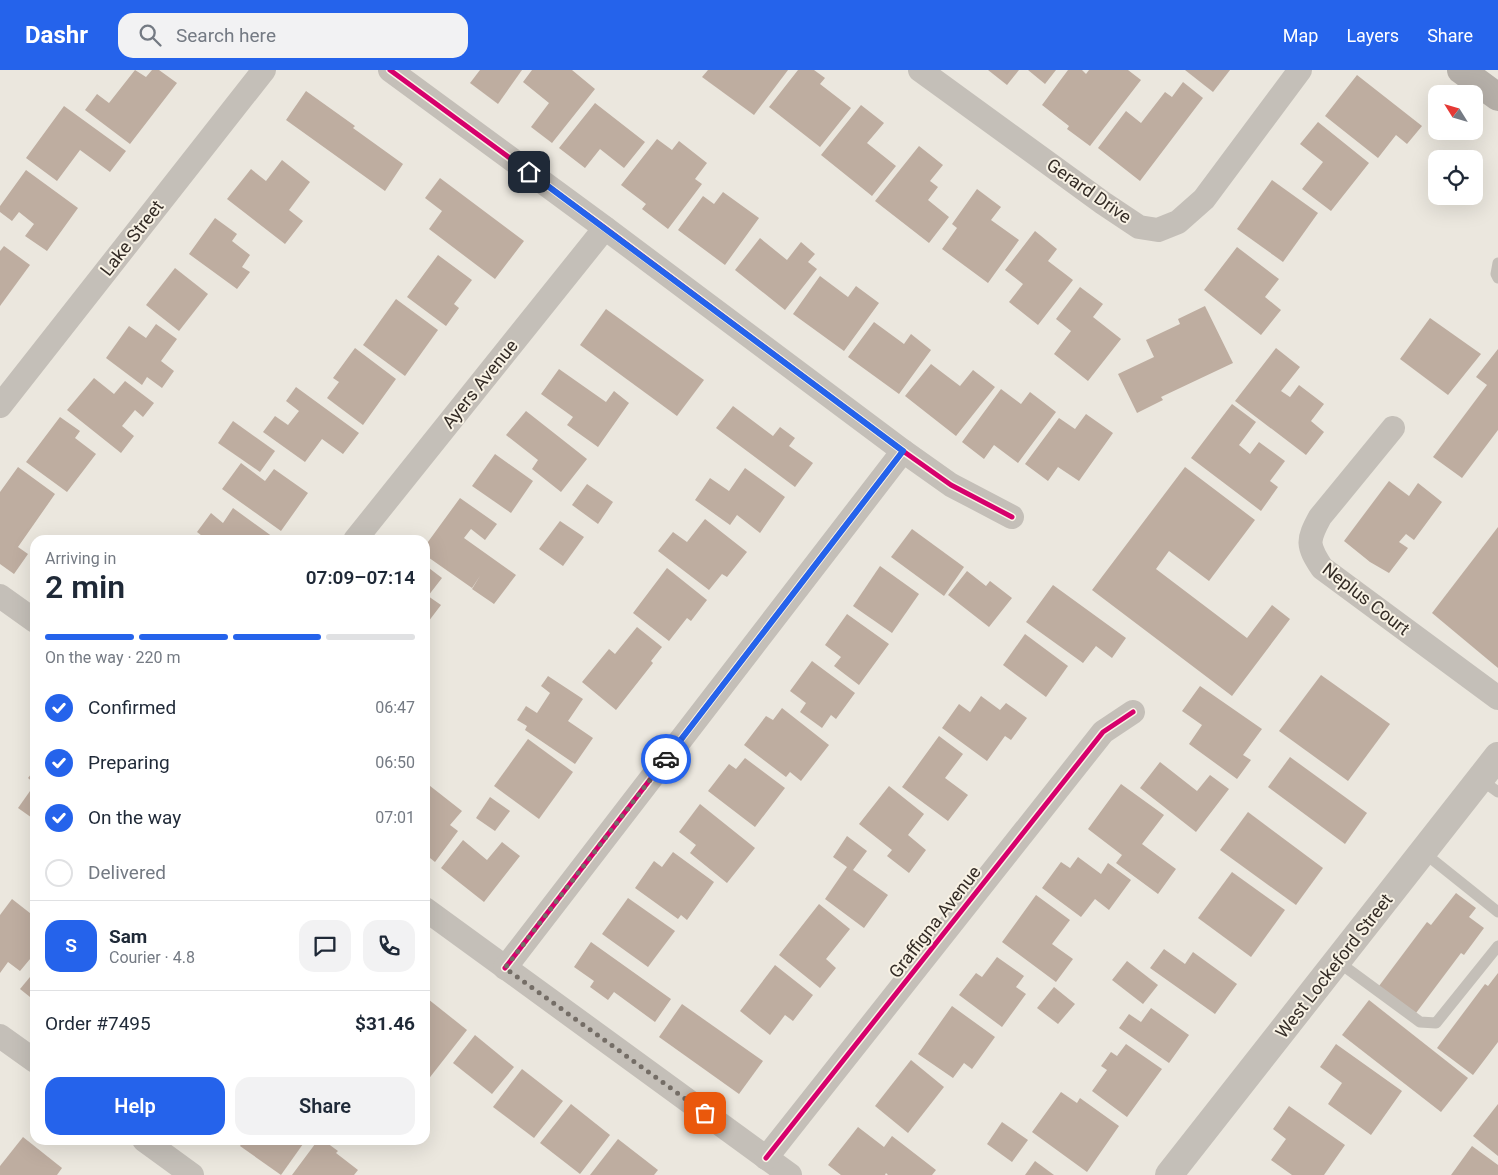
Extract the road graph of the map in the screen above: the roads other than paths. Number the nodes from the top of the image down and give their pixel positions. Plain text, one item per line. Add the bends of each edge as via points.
1 (264, 70) edge
2 (390, 70) edge
3 (920, 70) edge
4 (1300, 70) edge
5 (1461, 70) edge
6 (1498, 96) edge
7 (605, 228) junction
8 (1498, 263) edge
9 (1498, 278) edge
10 (0, 406) edge
11 (1393, 428) dead end
12 (903, 451) junction
13 (1012, 517) dead end
14 (359, 535) edge
15 (0, 596) edge
16 (30, 617) edge
17 (1498, 698) edge
18 (1133, 712) dead end
19 (1498, 756) edge
20 (1489, 786) edge
21 (1423, 852) junction
22 (1498, 912) edge
23 (430, 913) edge
24 (1498, 946) edge
25 (1337, 961) junction
26 (505, 968) junction
27 (0, 1036) edge
28 (30, 1057) edge
29 (151, 1145) edge
30 (766, 1158) junction
31 (192, 1175) edge
32 (790, 1175) edge
33 (1169, 1175) edge

1 - 10 street, Lake Street
2 - 7 street
3 - 4 street, Gerard Drive via 1103,203 1139,226 1158,230 1178,222 1204,199
5 - 6 main road
7 - 12 street
7 - 14 street, Ayers Avenue
8 - 9 lane
11 - 17 street, Neplus Court via 1320,517 1310,534 1311,551 1322,568
12 - 13 street via 951,485
12 - 26 street
15 - 16 street
18 - 30 street, Graffigna Avenue via 1103,732
19 - 20 street, West Lockeford Street
20 - 21 street, West Lockeford Street
21 - 22 lane
21 - 25 street, West Lockeford Street
23 - 26 street
24 - 25 lane via 1436,1022 1420,1022
25 - 33 street, West Lockeford Street
26 - 30 street
27 - 28 street
29 - 31 street
30 - 32 street

